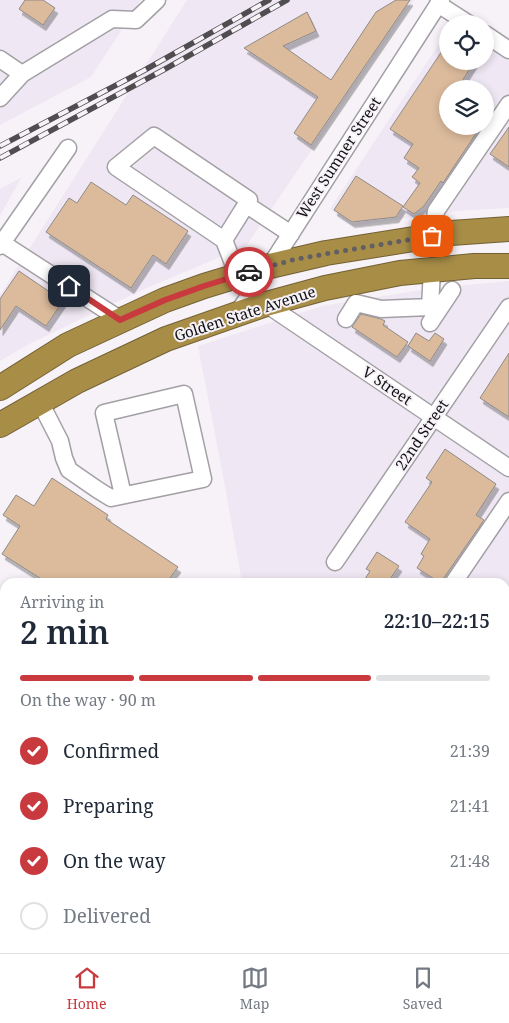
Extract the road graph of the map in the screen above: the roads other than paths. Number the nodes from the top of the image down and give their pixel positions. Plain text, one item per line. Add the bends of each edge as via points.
1 (157, 0) edge
2 (439, 2) edge
3 (456, 15) edge
4 (494, 40) edge
5 (509, 50) edge
6 (0, 59) edge
7 (22, 74) junction
8 (0, 98) edge
9 (509, 104) edge
10 (68, 148) dead end
11 (247, 204) junction
12 (509, 229) edge
13 (291, 234) junction
14 (432, 236) junction
15 (224, 240) junction
16 (1, 244) edge
17 (270, 266) junction
18 (509, 266) edge
19 (432, 270) junction
20 (238, 276) junction
21 (452, 290) dead end
22 (266, 304) junction
23 (509, 307) edge
24 (433, 314) junction
25 (236, 315) junction
26 (346, 319) dead end
27 (120, 320) junction
28 (0, 388) edge
29 (40, 402) junction
30 (434, 417) junction
31 (0, 425) edge
32 (509, 468) edge
33 (124, 495) junction
34 (509, 501) edge
35 (334, 562) dead end
36 (457, 578) edge

1 - 7 street via 136,20 112,18
2 - 3 street
2 - 13 street, West Sumner Street
4 - 5 street
6 - 7 street
7 - 8 street
9 - 14 street via 436,211
10 - 16 street
11 - 13 street
11 - 15 street
11 - 15 street via 250,200 154,136 116,167
12 - 14 highway
13 - 17 street, West Sumner Street
14 - 17 highway
15 - 20 street
16 - 27 street
17 - 20 highway
17 - 25 street, West Sumner Street
18 - 19 highway, Golden State Avenue
19 - 22 highway, Golden State Avenue via 390,274
19 - 24 street
20 - 27 highway via 165,300
21 - 24 street
22 - 25 highway, Golden State Avenue
22 - 30 street, V Street
23 - 30 street, 22nd Street
24 - 26 street via 356,303
25 - 29 highway, Golden State Avenue via 166,339
27 - 28 highway via 68,345
29 - 31 highway, Golden State Avenue
29 - 33 street via 60,441 70,470 111,498
30 - 32 street, V Street
30 - 35 street, 22nd Street
33 - 33 street via 203,479 184,394 104,413
34 - 36 street

